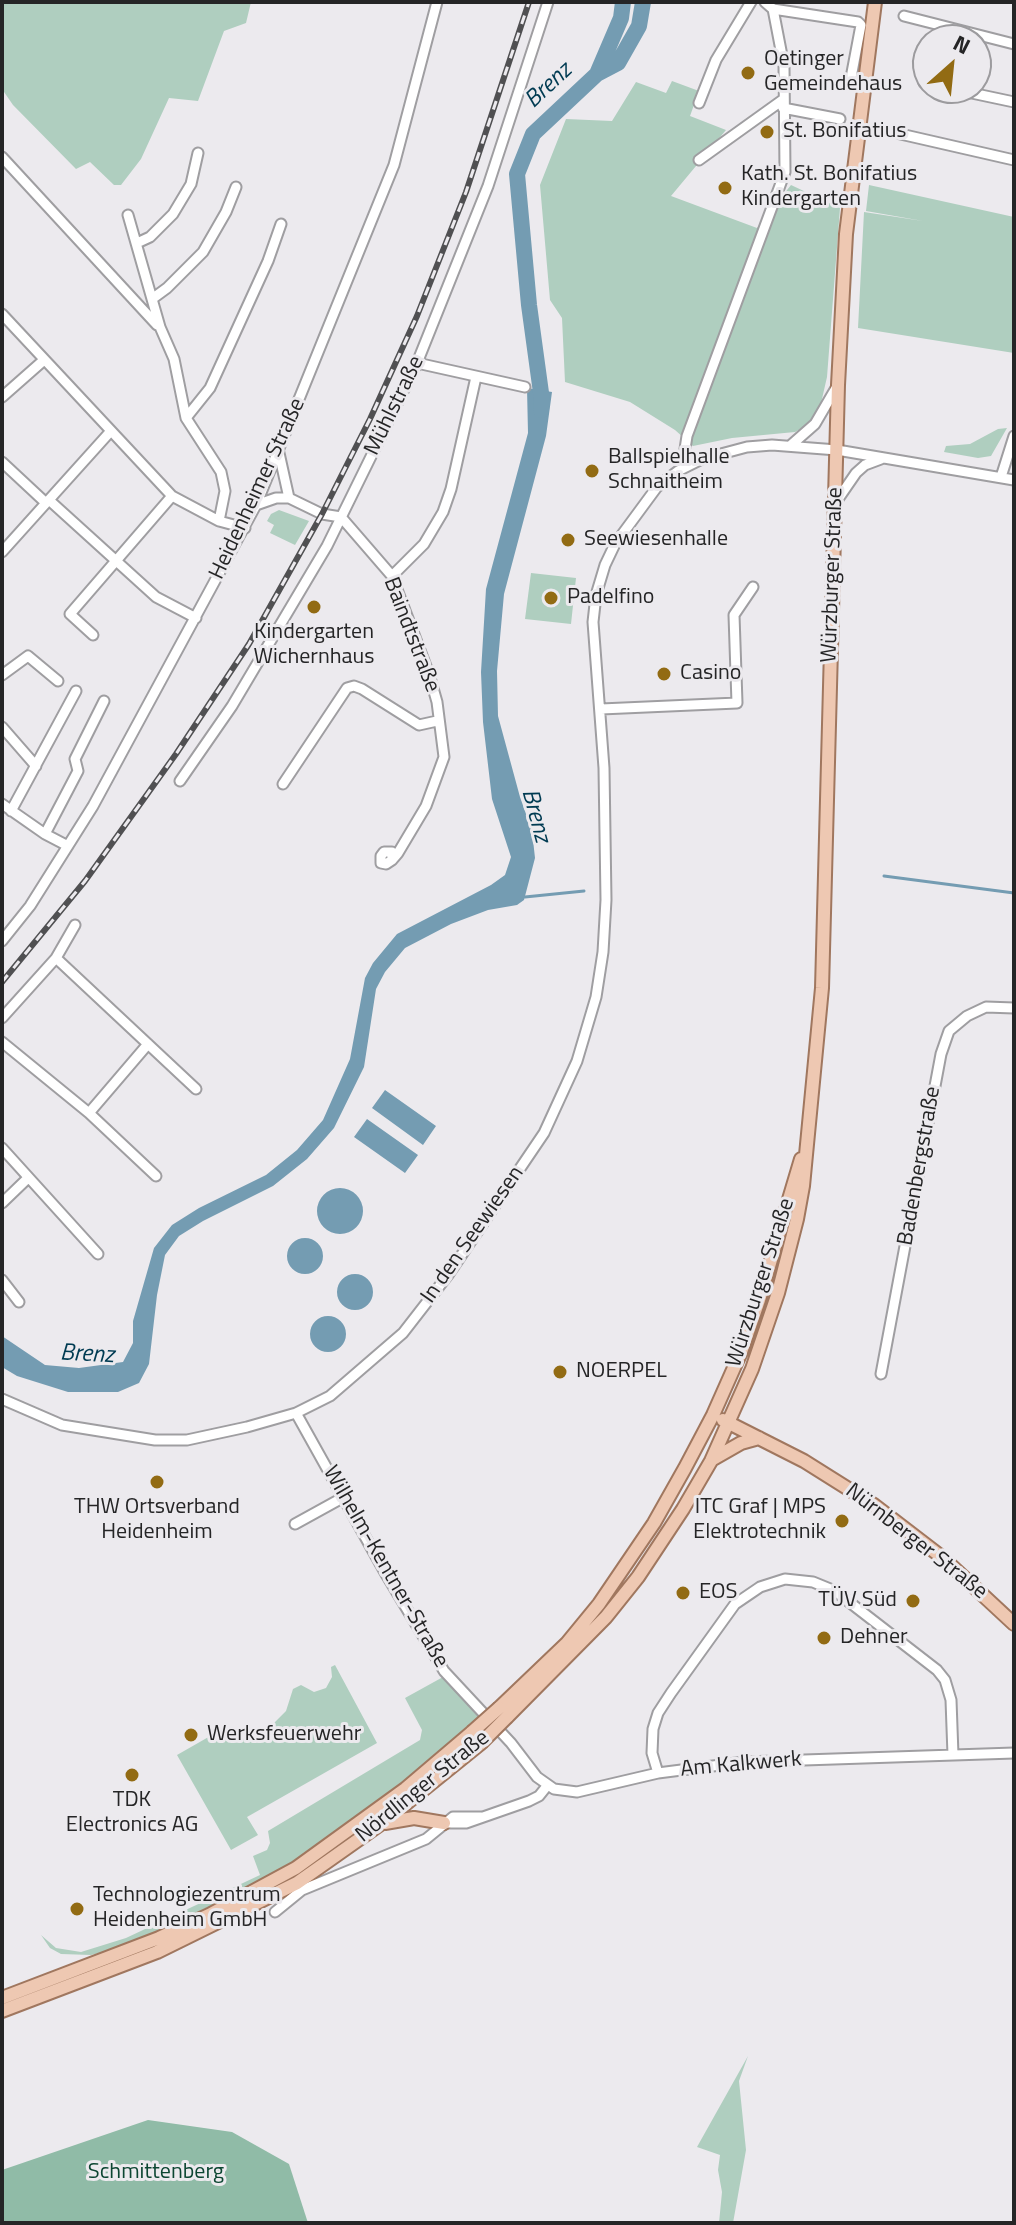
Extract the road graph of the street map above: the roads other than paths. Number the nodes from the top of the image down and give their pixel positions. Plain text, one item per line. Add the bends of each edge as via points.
1 (437, 2) edge
2 (548, 2) edge
3 (751, 2) edge
4 (875, 2) edge
5 (769, 5) edge
6 (904, 16) dead end
7 (1014, 44) edge
8 (850, 83) dead end
9 (992, 97) edge
10 (1014, 102) edge
11 (699, 103) dead end
12 (783, 103) junction
13 (840, 119) dead end
14 (896, 133) dead end
15 (198, 153) dead end
16 (2, 157) edge
17 (699, 160) dead end
18 (1014, 160) edge
19 (236, 187) dead end
20 (128, 215) dead end
21 (281, 224) dead end
22 (137, 243) junction
23 (152, 299) junction
24 (2, 314) edge
25 (160, 327) junction
26 (44, 360) junction
27 (417, 363) junction
28 (476, 377) junction
29 (838, 385) junction
30 (525, 387) dead end
31 (2, 397) edge
32 (186, 418) junction
33 (110, 432) junction
34 (1014, 436) edge
35 (790, 446) junction
36 (837, 450) junction
37 (279, 453) junction
38 (884, 458) junction
39 (2, 462) edge
40 (690, 465) junction
41 (1001, 477) junction
42 (1014, 480) edge
43 (172, 496) junction
44 (289, 498) junction
45 (48, 501) junction
46 (836, 502) junction
47 (256, 505) junction
48 (341, 517) junction
49 (219, 521) junction
50 (245, 528) junction
51 (2, 552) edge
52 (115, 561) junction
53 (392, 576) junction
54 (753, 587) dead end
55 (196, 618) junction
56 (93, 635) dead end
57 (2, 675) edge
58 (58, 681) dead end
59 (76, 691) dead end
60 (104, 701) dead end
61 (601, 709) junction
62 (437, 721) junction
63 (2, 727) edge
64 (36, 766) junction
65 (180, 781) dead end
66 (283, 784) dead end
67 (2, 804) edge
68 (11, 811) junction
69 (45, 834) junction
70 (68, 846) junction
71 (392, 860) dead end
72 (75, 925) dead end
73 (6, 928) edge
74 (2, 941) edge
75 (56, 958) junction
76 (1014, 1008) edge
77 (2, 1018) edge
78 (2, 1042) edge
79 (148, 1044) junction
80 (196, 1089) dead end
81 (89, 1113) junction
82 (2, 1148) edge
83 (805, 1150) junction
84 (156, 1176) dead end
85 (28, 1178) junction
86 (2, 1203) edge
87 (98, 1254) dead end
88 (2, 1280) edge
89 (19, 1302) dead end
90 (881, 1374) dead end
91 (2, 1399) edge
92 (296, 1413) junction
93 (713, 1415) junction
94 (728, 1423) junction
95 (759, 1438) junction
96 (711, 1461) junction
97 (344, 1497) junction
98 (295, 1524) dead end
99 (1014, 1624) edge
100 (503, 1713) junction
101 (1014, 1753) edge
102 (953, 1755) junction
103 (658, 1773) junction
104 (547, 1786) junction
105 (382, 1823) junction
106 (444, 1823) junction
107 (275, 1912) dead end
108 (2, 1998) edge
109 (2, 2011) edge

1 - 37 street, Heidenheimer Straße via 394,165
2 - 27 street, Mühlstraße via 493,174
3 - 11 street via 716,60
4 - 29 main road, Würzburger Straße via 846,234
5 - 8 street via 858,22
5 - 12 street via 784,66
6 - 7 street
9 - 10 street
12 - 13 street
12 - 17 street
12 - 40 street via 785,172 687,436
14 - 18 street
15 - 22 street via 191,184 173,214
16 - 25 street
19 - 23 street via 203,252
20 - 22 street
21 - 32 street via 210,388
22 - 23 street
23 - 25 street
24 - 26 street
25 - 32 street via 174,359
26 - 31 street
26 - 33 street
27 - 28 street
27 - 48 street, Mühlstraße
28 - 30 street
28 - 53 street via 443,512 424,544
29 - 35 street via 815,424
29 - 36 main road, Würzburger Straße
32 - 49 street via 221,472 225,491
33 - 43 street
33 - 45 street
34 - 41 street
35 - 36 street, In den Seewiesen
35 - 40 street, In den Seewiesen via 747,447
36 - 38 street, In den Seewiesen
36 - 46 main road, Würzburger Straße
37 - 44 street
37 - 47 street, Heidenheimer Straße
38 - 41 street, In den Seewiesen
38 - 46 street via 865,465
39 - 45 street
40 - 61 street, In den Seewiesen via 648,496 605,565 593,622
41 - 42 street, In den Seewiesen
43 - 49 street
43 - 52 street
44 - 47 street
44 - 48 street
45 - 51 street
45 - 52 street
46 - 83 main road, Würzburger Straße via 822,988
47 - 50 street, Heidenheimer Straße
48 - 53 street, Baindtstraße
48 - 65 street, Mühlstraße via 272,641
49 - 50 street
50 - 55 street, Heidenheimer Straße
52 - 55 street via 156,597
52 - 56 street via 70,614
53 - 62 street, Baindtstraße via 429,674
54 - 61 street via 734,615 737,703
55 - 70 street, Heidenheimer Straße
57 - 58 street via 28,656
59 - 64 street
60 - 69 street via 75,759 78,771
61 - 92 street, In den Seewiesen via 603,952 577,1061 544,1133 403,1333 330,1396
62 - 66 street via 419,725 362,689 347,688
62 - 71 street, Baindtstraße via 444,757 426,806
63 - 64 street
64 - 68 street
67 - 68 street
68 - 69 street
69 - 70 street
70 - 73 street, Heidenheimer Straße via 30,906
72 - 75 street
73 - 74 street, Heidenheimer Straße
75 - 77 street
75 - 79 street
76 - 90 street, Badenbergstraße via 986,1007 967,1016 949,1031 945,1042
78 - 81 street
79 - 80 street
79 - 81 street
81 - 84 street
82 - 85 street
83 - 93 main road, Würzburger Straße via 759,1300
83 - 94 main road, Würzburger Straße via 801,1201 778,1293
85 - 86 street
85 - 87 street
88 - 89 street
91 - 92 street, In den Seewiesen via 62,1425 155,1440 214,1435
92 - 97 street, Wilhelm-Kentner-Straße
93 - 94 main road, Nürnberger Straße
93 - 100 main road, Nördlinger Straße via 614,1584
94 - 95 main road, Nürnberger Straße
94 - 96 main road, Nördlinger Straße
95 - 96 main road
95 - 99 main road, Nürnberger Straße via 833,1478 899,1523
96 - 100 main road, Nördlinger Straße via 665,1538 606,1617
97 - 98 street
97 - 104 street, Wilhelm-Kentner-Straße via 444,1671
100 - 105 main road, Nördlinger Straße, bridge via 481,1743
100 - 108 main road, Nördlinger Straße, bridge via 296,1868 184,1927
101 - 102 street, Am Kalkwerk
102 - 103 street, Am Kalkwerk via 773,1760
102 - 103 street via 951,1700 937,1670 835,1591 785,1579 760,1587 735,1604 671,1693 653,1729
103 - 104 street, Am Kalkwerk via 577,1792
104 - 106 street via 535,1799
105 - 106 main road via 414,1818
105 - 109 main road, Nördlinger Straße via 297,1883 201,1932
106 - 107 street via 426,1839 302,1890

